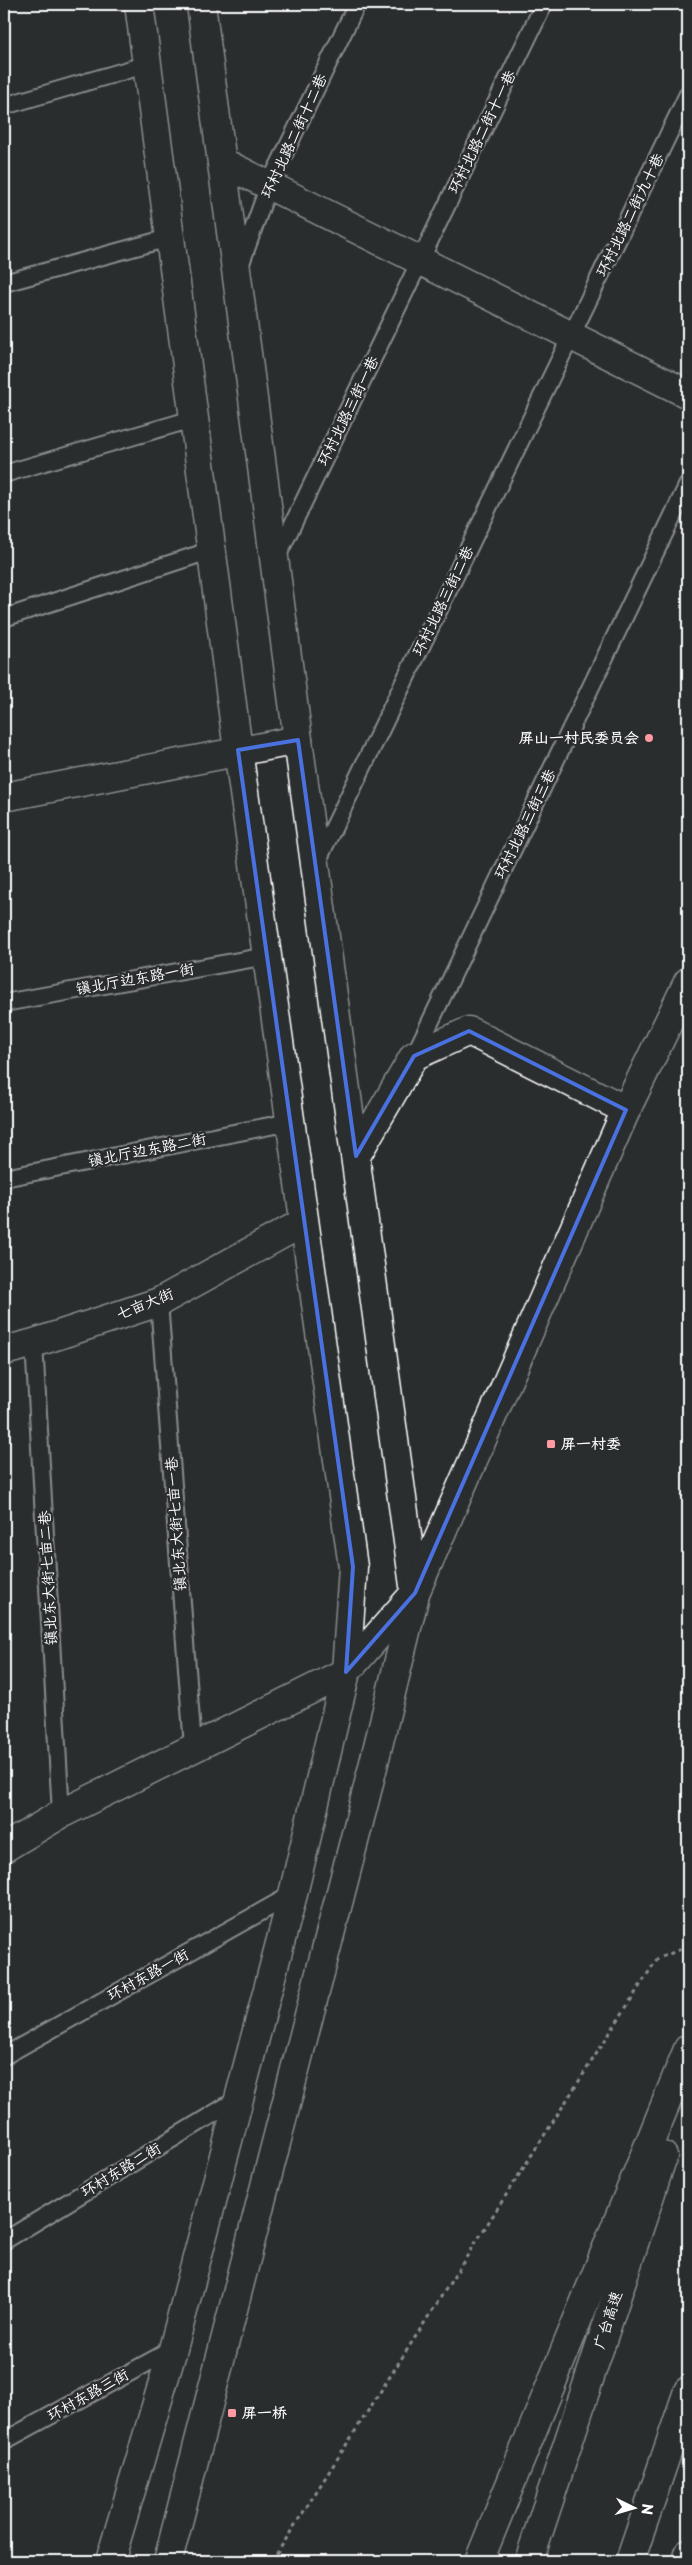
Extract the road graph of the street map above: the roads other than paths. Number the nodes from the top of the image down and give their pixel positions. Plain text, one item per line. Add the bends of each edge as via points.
1 (139, 4) edge
2 (201, 4) edge
3 (357, 4) edge
4 (544, 4) edge
5 (148, 64) junction
6 (688, 94) edge
7 (4, 106) edge
8 (224, 163) junction
9 (269, 185) junction
10 (172, 237) junction
11 (420, 261) junction
12 (238, 272) junction
13 (4, 283) edge
14 (571, 336) junction
15 (688, 394) edge
16 (196, 418) junction
17 (4, 474) edge
18 (688, 484) edge
19 (212, 550) junction
20 (275, 561) junction
21 (4, 618) edge
22 (298, 740) junction
23 (238, 750) junction
24 (4, 797) edge
25 (315, 866) junction
26 (267, 956) junction
27 (688, 982) edge
28 (4, 1002) edge
29 (414, 1056) junction
30 (626, 1110) junction
31 (290, 1122) junction
32 (356, 1156) junction
33 (4, 1178) edge
34 (304, 1222) junction
35 (159, 1302) junction
36 (34, 1343) junction
37 (4, 1351) edge
38 (415, 1593) junction
39 (346, 1672) junction
40 (193, 1747) junction
41 (61, 1814) junction
42 (4, 1848) edge
43 (293, 1894) junction
44 (688, 2049) edge
45 (4, 2056) edge
46 (688, 2078) edge
47 (238, 2099) junction
48 (4, 2241) edge
49 (173, 2348) junction
50 (688, 2391) edge
51 (4, 2441) edge
52 (688, 2554) edge
53 (110, 2561) edge
54 (168, 2561) edge
55 (479, 2561) edge
56 (528, 2561) edge
57 (630, 2561) edge
58 (686, 2561) edge

1 - 5 main road
2 - 8 main road
3 - 9 lane, 环村北路二街十二巷
4 - 11 lane, 环村北路二街十一巷
5 - 7 lane
5 - 10 main road
6 - 14 lane, 环村北路二街九十巷
8 - 9 main road
8 - 12 main road
9 - 11 main road
9 - 12 lane, 环村北路二街十二巷
10 - 13 lane
10 - 16 main road
11 - 14 main road
11 - 20 lane, 环村北路三街一巷
12 - 20 main road
14 - 15 main road
14 - 25 lane, 环村北路三街二巷
16 - 17 lane
16 - 19 main road
18 - 29 lane, 环村北路三街三巷
19 - 21 lane
19 - 23 main road
20 - 22 main road
22 - 23 main road
22 - 25 main road
23 - 24 main road
23 - 26 main road
25 - 32 main road
26 - 28 lane, 镇北厅边东路一街
26 - 31 main road
27 - 30 main road
29 - 30 main road via 469,1031
29 - 32 main road
30 - 38 main road
31 - 33 lane, 镇北厅边东路二街
31 - 34 main road
32 - 38 main road
34 - 35 main road, 七亩大街
34 - 39 main road via 353,1567
35 - 36 main road, 七亩大街
35 - 40 lane, 镇北东大街七亩一巷
36 - 37 main road, 七亩大街
36 - 41 lane, 镇北东大街七亩二巷
38 - 39 main road
38 - 54 main road via 366,1796
39 - 40 main road
39 - 43 main road
40 - 41 main road
41 - 42 main road
43 - 45 lane, 环村东路一街
43 - 47 main road
44 - 55 main road
46 - 56 main road, 广台高速
47 - 48 lane, 环村东路二街
47 - 49 main road
49 - 51 lane, 环村东路三街
49 - 53 main road
50 - 57 main road
52 - 58 main road

